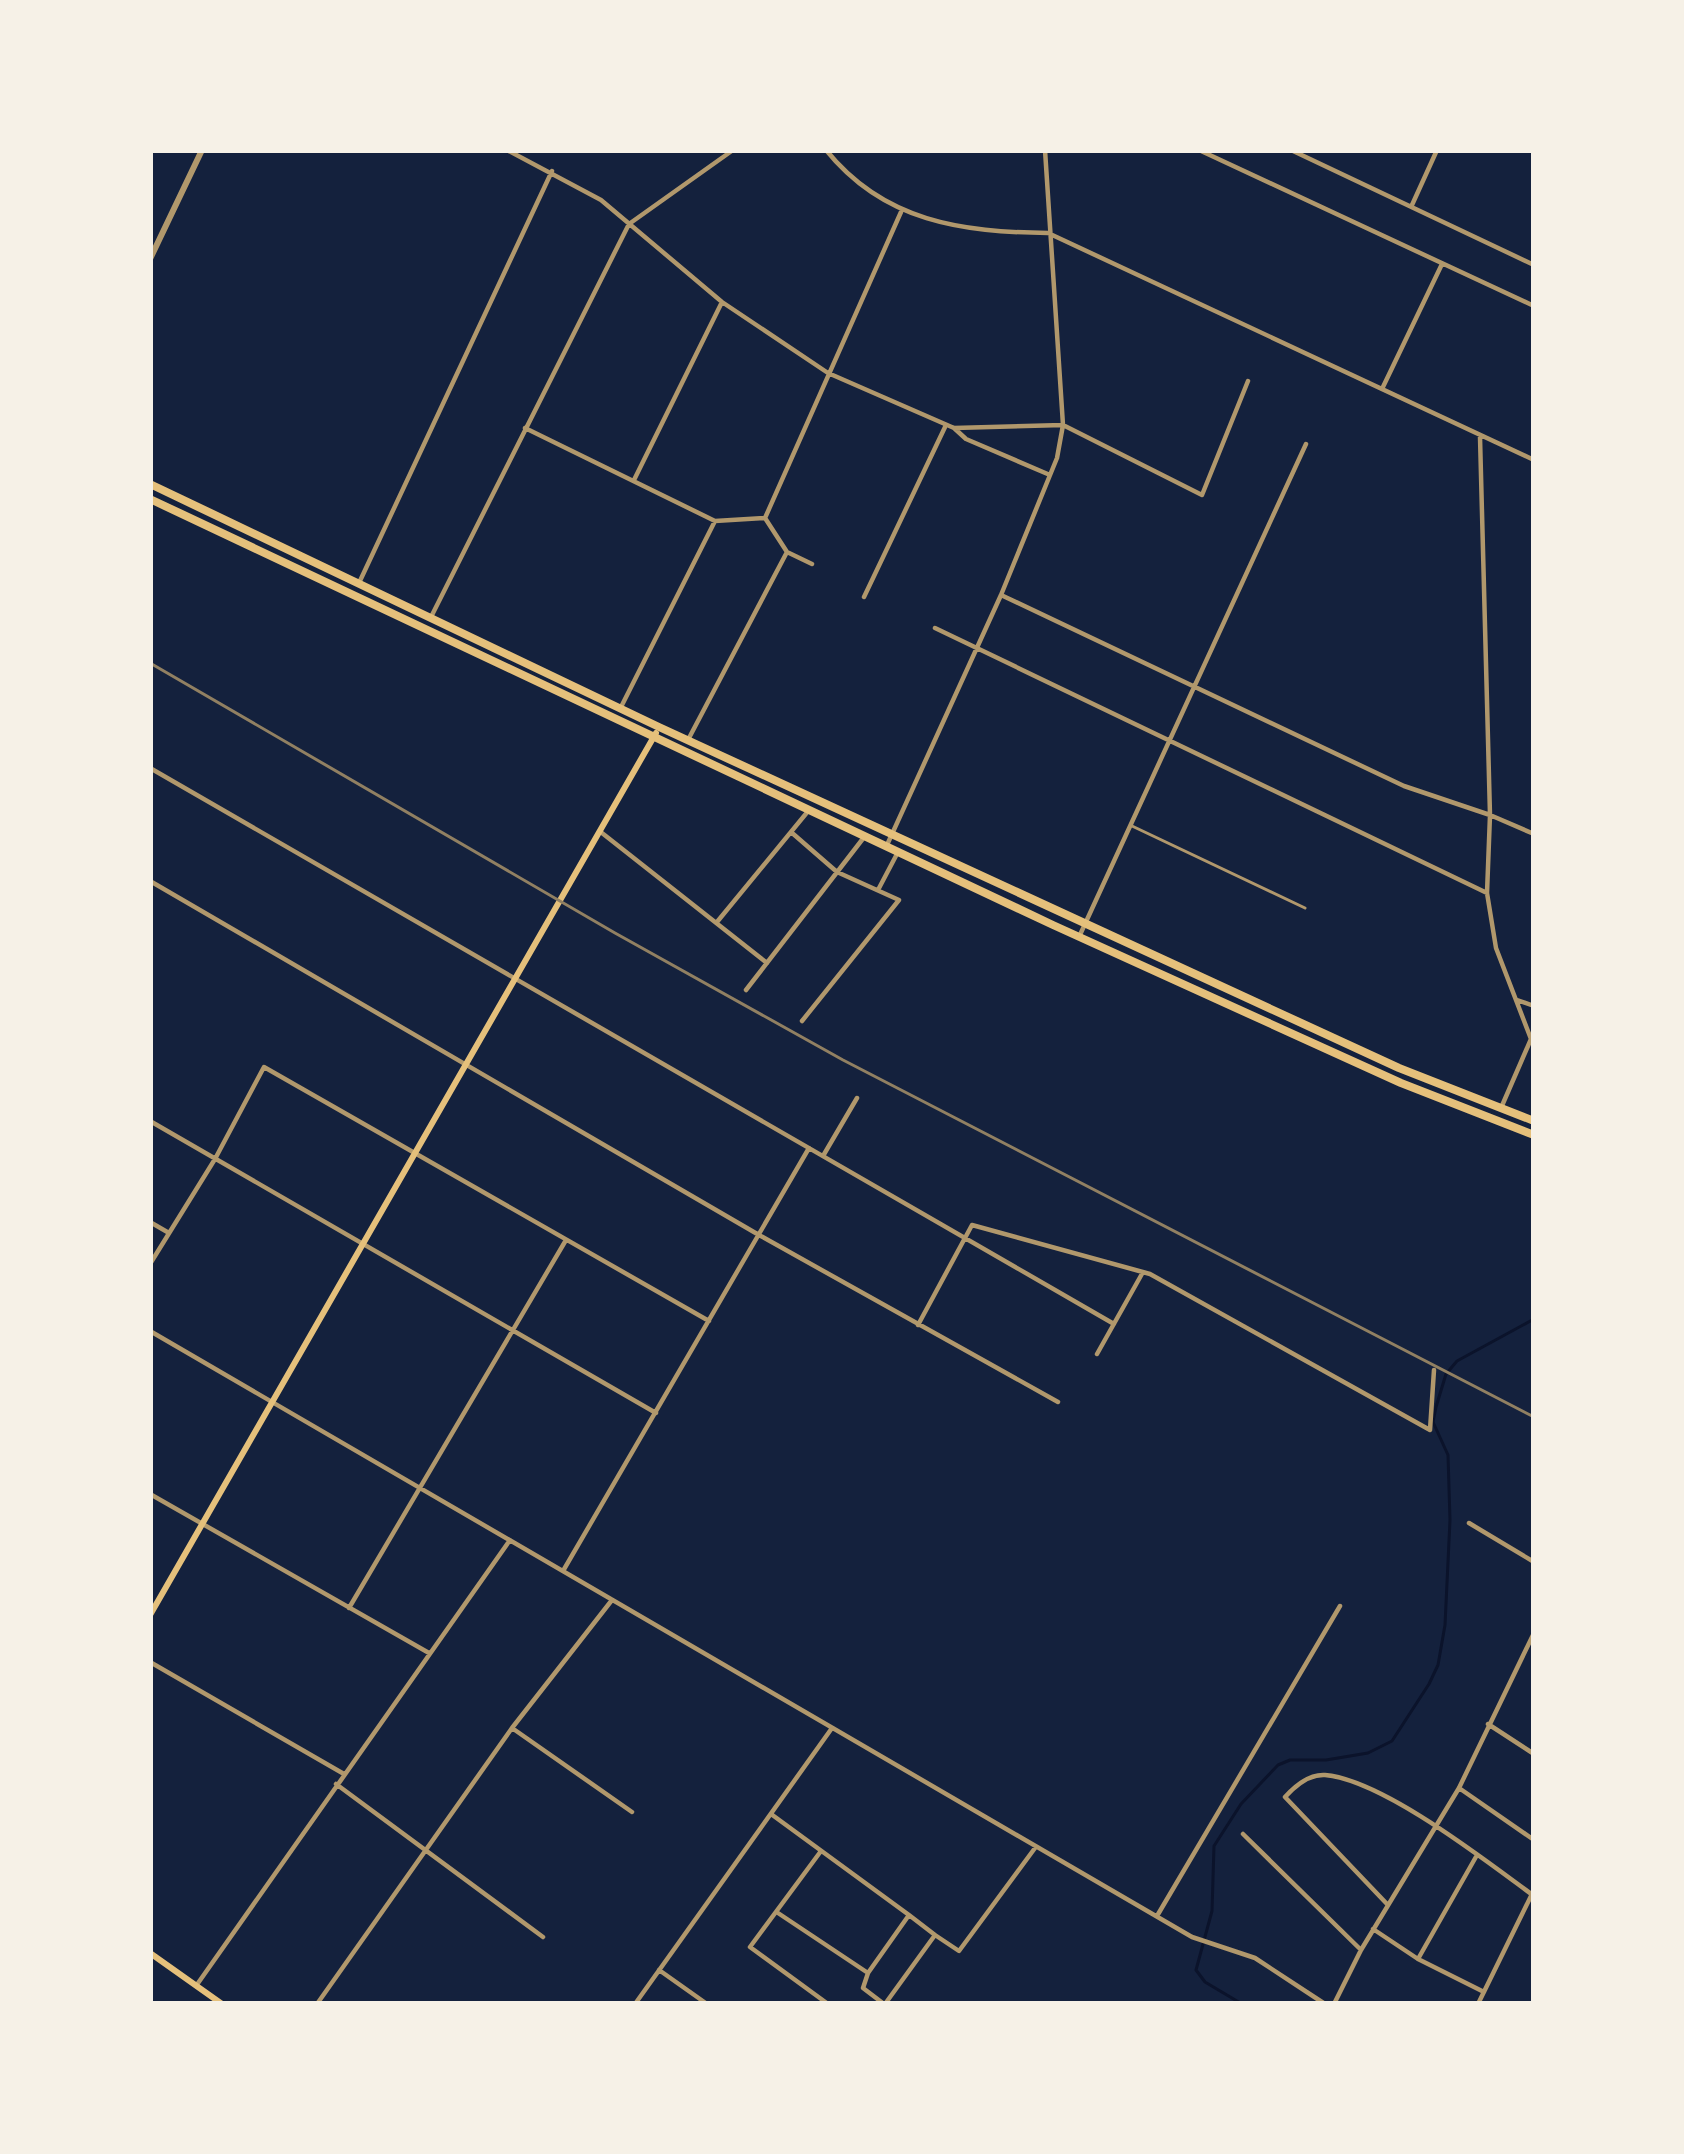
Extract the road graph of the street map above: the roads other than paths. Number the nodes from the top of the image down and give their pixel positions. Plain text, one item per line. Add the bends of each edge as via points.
1 (202, 150) edge
2 (507, 150) edge
3 (734, 150) edge
4 (826, 150) edge
5 (1045, 150) edge
6 (1199, 150) edge
7 (1291, 150) edge
8 (1437, 150) edge
9 (552, 171) junction
10 (1412, 207) junction
11 (901, 212) junction
12 (628, 224) junction
13 (1048, 233) junction
14 (150, 259) edge
15 (1442, 264) junction
16 (1534, 265) edge
17 (722, 302) junction
18 (1534, 306) edge
19 (828, 373) junction
20 (1248, 381) dead end
21 (1382, 389) junction
22 (1063, 425) junction
23 (950, 426) junction
24 (525, 428) junction
25 (1480, 435) junction
26 (1306, 444) dead end
27 (1534, 460) edge
28 (1050, 476) junction
29 (634, 480) junction
30 (150, 484) edge
31 (150, 500) edge
32 (765, 518) junction
33 (715, 521) junction
34 (787, 552) junction
35 (812, 564) dead end
36 (359, 583) junction
37 (864, 596) dead end
38 (1001, 596) junction
39 (431, 617) junction
40 (934, 628) dead end
41 (977, 648) junction
42 (1194, 687) junction
43 (621, 707) junction
44 (659, 727) junction
45 (653, 737) junction
46 (688, 740) junction
47 (1170, 740) junction
48 (150, 768) edge
49 (809, 810) junction
50 (1490, 814) junction
51 (1130, 826) junction
52 (600, 832) junction
53 (791, 832) junction
54 (892, 834) junction
55 (1534, 834) edge
56 (865, 836) junction
57 (886, 847) junction
58 (898, 852) junction
59 (837, 872) junction
60 (150, 881) edge
61 (878, 890) junction
62 (1487, 893) junction
63 (1305, 908) dead end
64 (716, 923) junction
65 (1085, 923) junction
66 (1079, 937) junction
67 (767, 963) junction
68 (515, 979) junction
69 (746, 990) dead end
70 (1516, 1000) junction
71 (1534, 1006) edge
72 (802, 1022) dead end
73 (466, 1064) junction
74 (856, 1098) dead end
75 (1501, 1108) junction
76 (150, 1121) edge
77 (1534, 1121) edge
78 (1534, 1135) edge
79 (809, 1148) junction
80 (415, 1154) junction
81 (823, 1156) junction
82 (215, 1159) junction
83 (150, 1222) edge
84 (169, 1233) junction
85 (759, 1235) junction
86 (966, 1238) junction
87 (566, 1240) junction
88 (363, 1244) junction
89 (150, 1264) edge
90 (1144, 1272) junction
91 (709, 1322) junction
92 (1114, 1324) junction
93 (918, 1325) junction
94 (512, 1330) junction
95 (150, 1331) edge
96 (1097, 1354) dead end
97 (1434, 1370) dead end
98 (272, 1402) junction
99 (1058, 1402) dead end
100 (656, 1413) junction
101 (419, 1488) junction
102 (150, 1494) edge
103 (1469, 1523) dead end
104 (202, 1524) junction
105 (509, 1540) junction
106 (1534, 1562) edge
107 (563, 1571) junction
108 (612, 1600) junction
109 (1340, 1606) dead end
110 (349, 1608) junction
111 (150, 1615) edge
112 (1534, 1633) edge
113 (429, 1653) junction
114 (150, 1662) edge
115 (1488, 1724) junction
116 (832, 1727) junction
117 (512, 1729) junction
118 (1534, 1754) edge
119 (344, 1774) junction
120 (336, 1784) junction
121 (1460, 1788) junction
122 (632, 1812) dead end
123 (771, 1814) junction
124 (1437, 1826) junction
125 (1244, 1834) dead end
126 (1534, 1840) edge
127 (1036, 1846) junction
128 (820, 1850) junction
129 (428, 1852) junction
130 (1477, 1855) junction
131 (1533, 1895) edge
132 (1388, 1904) junction
133 (776, 1912) junction
134 (908, 1916) junction
135 (1157, 1917) junction
136 (1373, 1929) junction
137 (935, 1935) junction
138 (543, 1936) dead end
139 (1361, 1950) junction
140 (150, 1953) edge
141 (1418, 1959) junction
142 (659, 1970) junction
143 (868, 1973) junction
144 (196, 1986) junction
145 (1484, 1992) junction
146 (222, 2004) edge
147 (317, 2004) edge
148 (635, 2004) edge
149 (707, 2004) edge
150 (828, 2004) edge
151 (884, 2004) edge
152 (1325, 2004) edge
153 (1334, 2004) edge
154 (1478, 2004) edge

1 - 14 street
2 - 9 street
3 - 12 street
4 - 11 street
5 - 13 street
6 - 15 street
7 - 10 street
8 - 10 street
9 - 12 street
9 - 36 street
10 - 16 street
11 - 13 street via 977,232
11 - 19 street
12 - 17 street
12 - 24 street
13 - 21 street
13 - 22 street
15 - 18 street
15 - 21 street
17 - 19 street
17 - 29 street
19 - 23 street
19 - 32 street
20 - 22 street via 1202,495
21 - 25 street
22 - 23 street
22 - 28 street
23 - 28 street
23 - 37 street
24 - 29 street
24 - 39 street
25 - 27 street
25 - 50 street
26 - 42 street
28 - 38 street
29 - 33 street
30 - 36 main road
31 - 45 main road
32 - 33 street
32 - 34 street
33 - 43 street
34 - 35 street
34 - 46 street
36 - 39 main road
38 - 41 street
38 - 42 street
39 - 43 main road
40 - 41 street
41 - 47 street
41 - 54 street
42 - 47 street
42 - 50 street via 1405,786
43 - 44 main road
44 - 45 main road
44 - 46 main road
45 - 49 main road
45 - 52 main road
46 - 54 main road
47 - 51 street
47 - 62 street
48 - 68 street
49 - 53 street
49 - 56 main road
50 - 55 street
50 - 62 street
51 - 63 lane
51 - 65 street
52 - 64 street
52 - 68 main road
53 - 59 street
53 - 64 street
54 - 57 street
54 - 65 main road
56 - 57 main road
56 - 59 street
57 - 58 main road
58 - 61 street
58 - 66 main road
59 - 61 street
59 - 67 street
60 - 73 street
61 - 72 street via 899,900
62 - 70 street
64 - 67 street
65 - 66 street
65 - 75 main road
66 - 78 main road
67 - 69 street
68 - 73 main road
68 - 79 street
70 - 71 street
70 - 75 street via 1531,1039
73 - 80 main road
73 - 85 street
74 - 81 street
75 - 77 main road
76 - 82 street
79 - 81 street
79 - 85 street
80 - 82 street via 264,1067
80 - 87 street
80 - 88 main road
81 - 86 street
82 - 84 street
82 - 88 street
83 - 84 street
84 - 89 street
85 - 91 street
85 - 93 street
86 - 90 street via 972,1225
86 - 92 street
86 - 93 street
87 - 91 street
87 - 94 street
88 - 94 street
88 - 98 main road
90 - 92 street
90 - 97 street via 1430,1430
91 - 100 street
92 - 96 street
93 - 99 street
94 - 100 street
94 - 101 street
95 - 98 street
98 - 101 street
98 - 104 main road
100 - 107 street
101 - 105 street
101 - 110 street
102 - 104 street
103 - 106 street
104 - 110 street
104 - 111 main road
105 - 107 street
105 - 113 street
107 - 108 street
108 - 116 street
108 - 117 street
109 - 135 street
110 - 113 street
112 - 115 street
113 - 119 street
114 - 119 street
115 - 118 street
115 - 121 street
116 - 123 street
116 - 127 street
117 - 122 street
117 - 129 street
119 - 120 street
120 - 129 street
120 - 144 street
121 - 124 street
121 - 126 street
123 - 128 street
123 - 142 street
124 - 130 street
124 - 132 street
124 - 132 street via 1321,1774 1286,1797
125 - 139 street
127 - 135 street
127 - 137 street via 959,1951
128 - 133 street
128 - 134 street
129 - 138 street
129 - 147 street
130 - 131 street
130 - 141 street
131 - 145 street
132 - 136 street
133 - 143 street
133 - 150 street via 750,1947
134 - 137 street
134 - 143 street
135 - 152 street via 1255,1958
136 - 139 street
136 - 141 street
137 - 151 street
139 - 153 street
140 - 144 main road
141 - 145 street
142 - 148 street
142 - 149 street
143 - 151 street via 863,1988
144 - 146 main road
145 - 154 street

